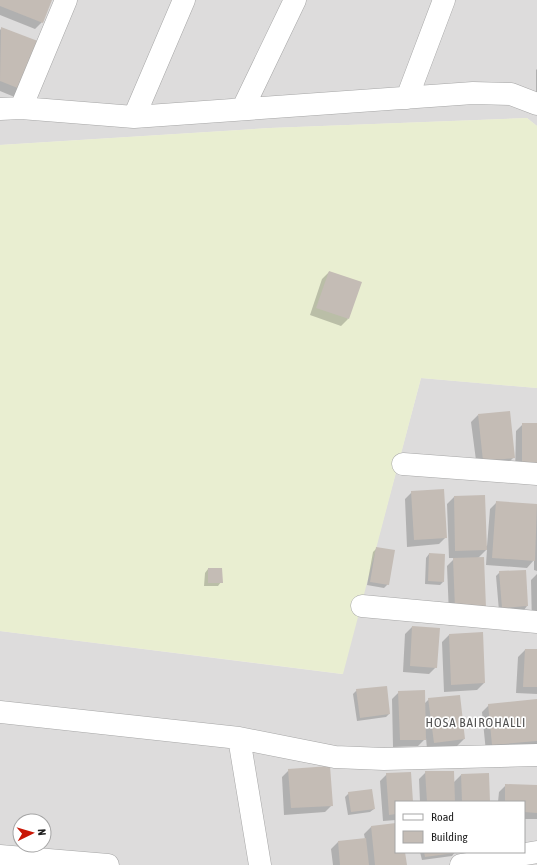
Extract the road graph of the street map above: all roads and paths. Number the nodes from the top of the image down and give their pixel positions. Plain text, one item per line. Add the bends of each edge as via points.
1 (66, 0) edge
2 (184, 0) edge
3 (295, 0) edge
4 (444, 0) edge
5 (407, 98) junction
6 (537, 104) edge
7 (243, 108) junction
8 (10, 109) edge
9 (134, 117) junction
10 (403, 464) dead end
11 (537, 474) edge
12 (362, 606) dead end
13 (537, 622) edge
14 (0, 712) edge
15 (239, 738) junction
16 (537, 755) edge
17 (537, 852) edge
18 (0, 856) edge
19 (108, 865) edge
20 (260, 865) edge
21 (461, 865) edge

1 - 8 street
2 - 9 street
3 - 7 street
4 - 5 street
5 - 6 street via 472,93 511,94
5 - 7 street
7 - 9 street
8 - 9 street
10 - 11 street
12 - 13 street
14 - 15 street
15 - 16 street via 335,757 384,759
15 - 20 street
17 - 21 street
18 - 19 street

